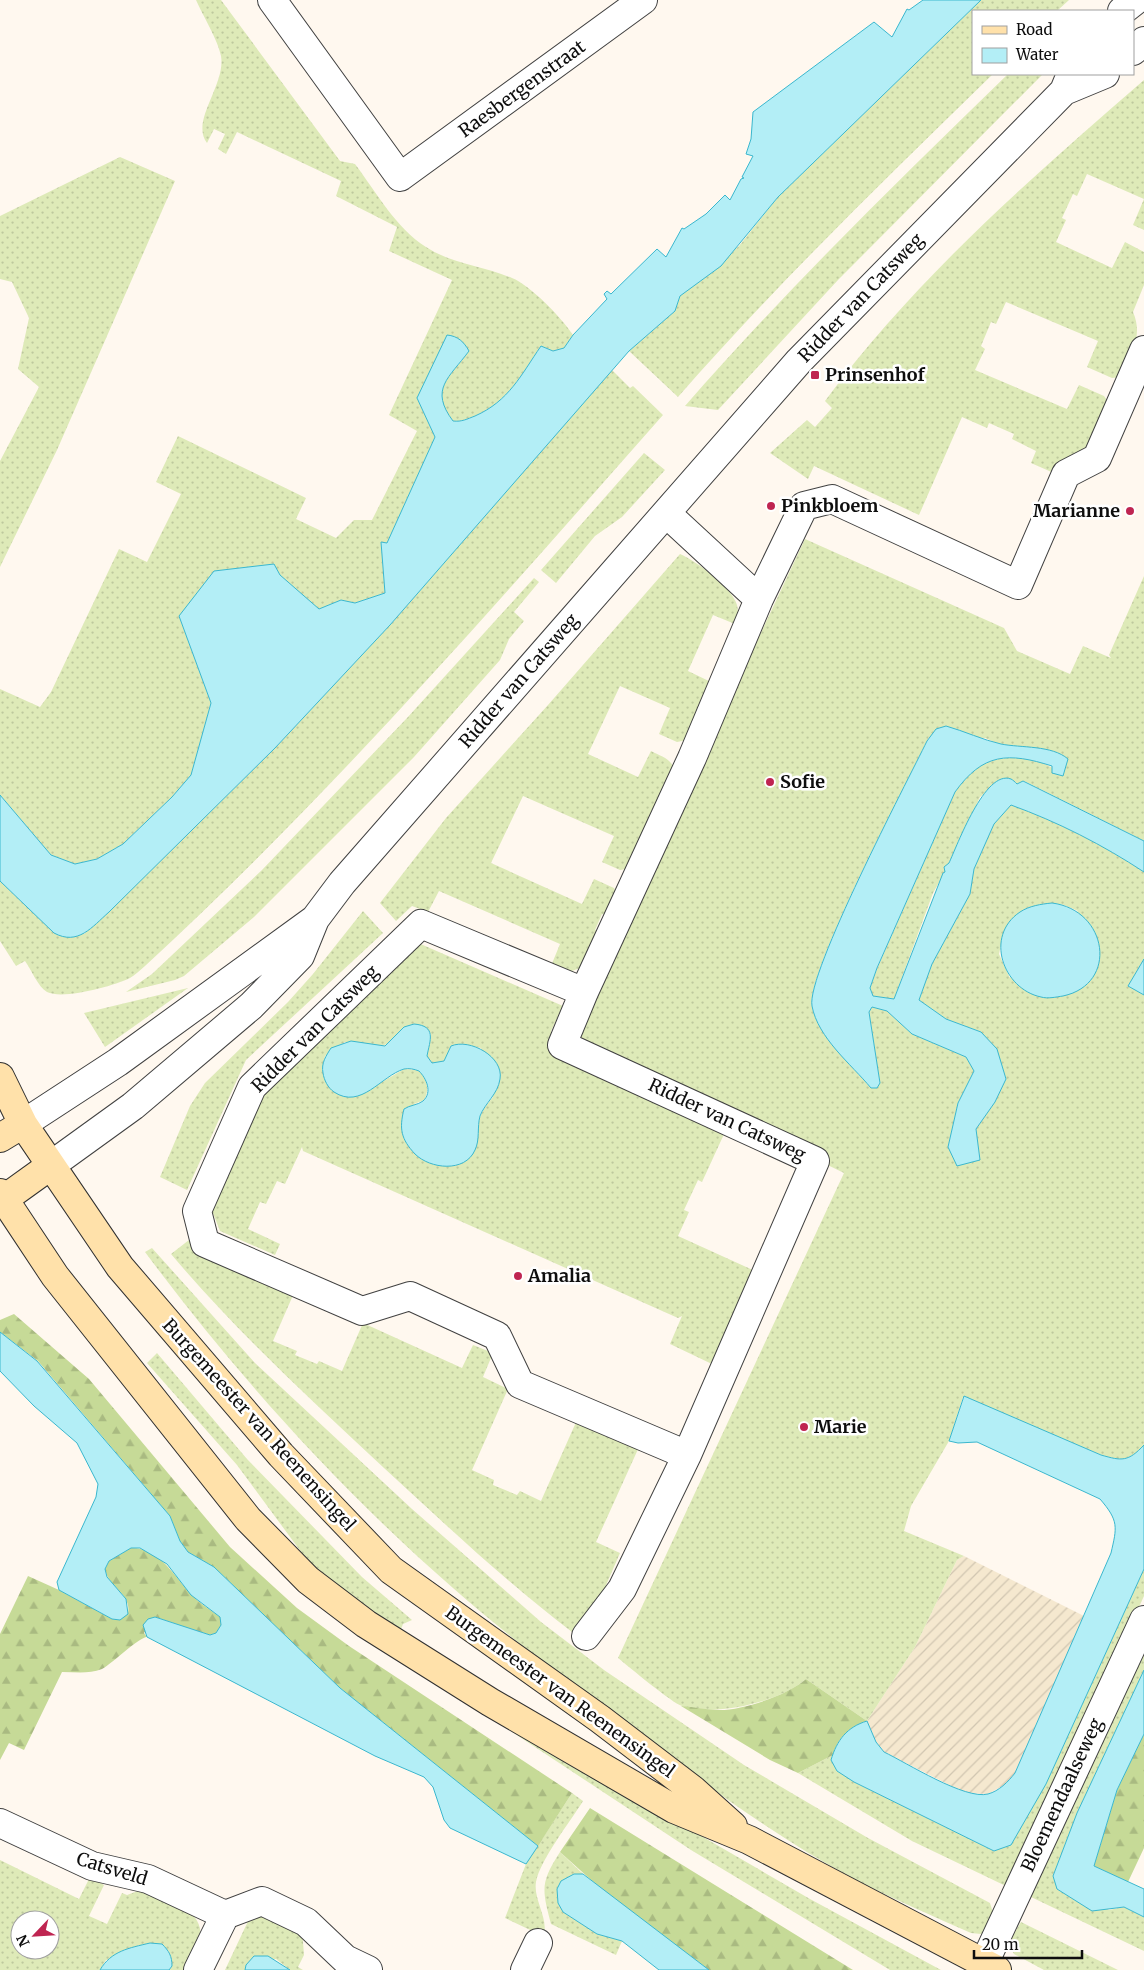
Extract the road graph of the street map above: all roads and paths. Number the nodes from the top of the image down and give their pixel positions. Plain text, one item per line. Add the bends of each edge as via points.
1 (272, 0) edge
2 (643, 0) edge
3 (1136, 0) edge
4 (1123, 10) edge
5 (1144, 41) edge
6 (1134, 50) edge
7 (1100, 75) edge
8 (1068, 82) edge
9 (1144, 350) edge
10 (666, 513) junction
11 (759, 599) junction
12 (315, 919) junction
13 (584, 992) junction
14 (0, 1077) edge
15 (23, 1124) junction
16 (0, 1138) edge
17 (50, 1166) junction
18 (1, 1198) edge
19 (687, 1455) junction
20 (1144, 1620) edge
21 (586, 1636) dead end
22 (0, 1823) edge
23 (749, 1840) junction
24 (225, 1915) junction
25 (538, 1943) dead end
26 (987, 1968) edge
27 (198, 1970) edge
28 (368, 1970) edge
29 (525, 1970) edge

1 - 2 street, Raesbergenstraat via 400,177
3 - 4 street
5 - 6 street
7 - 8 street, Ridder van Catsweg
8 - 10 street, Ridder van Catsweg via 799,362
9 - 11 street, Ridder van Catsweg via 1096,458 1066,474 1018,585 832,499 804,506
10 - 11 street
10 - 12 street, Ridder van Catsweg via 342,883
11 - 13 street, Ridder van Catsweg via 692,758
12 - 15 street, Ridder van Catsweg via 118,1062
12 - 17 street, Ridder van Catsweg via 300,956 251,1006 132,1106
13 - 19 street, Ridder van Catsweg via 562,1045 815,1161
13 - 19 street, Ridder van Catsweg via 420,924 252,1087 197,1211 204,1243 362,1311 410,1296 498,1336 520,1384
14 - 15 main road, Burgemeester van Reenensingel
15 - 16 main road, Ridder van Catsweg
15 - 17 main road, Burgemeester van Reenensingel
17 - 18 main road, Ridder van Catsweg
17 - 23 main road, Burgemeester van Reenensingel via 120,1268 281,1455 391,1570 600,1718 693,1790
18 - 23 main road, Burgemeester van Reenensingel via 55,1276 248,1519 308,1580 366,1624 490,1702 674,1809
19 - 21 street, Ridder van Catsweg via 622,1589
20 - 26 street, Bloemendaalseweg
22 - 24 street, Catsveld via 92,1866 148,1879
23 - 26 main road, Burgemeester van Reenensingel
24 - 27 street
24 - 28 street via 262,1900 306,1922 345,1959
25 - 29 street

